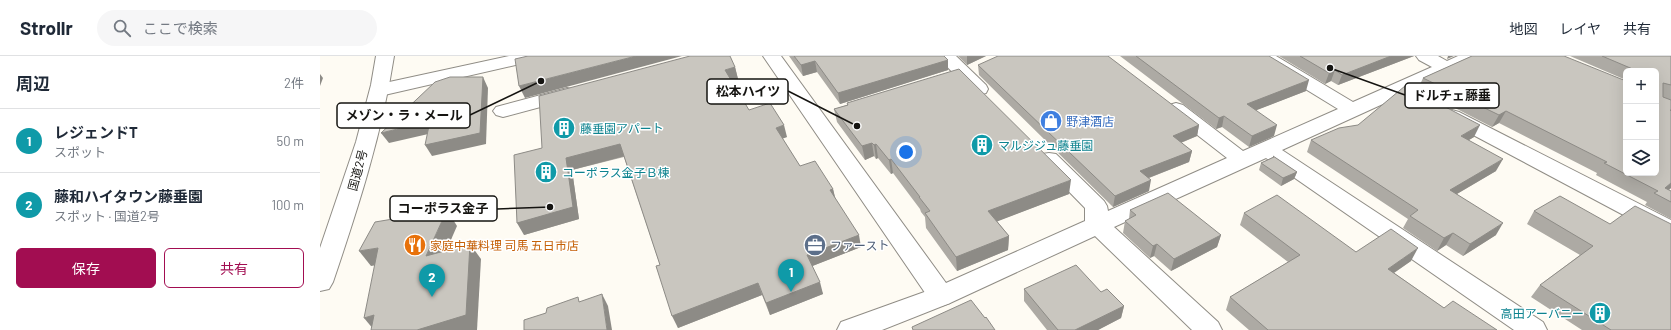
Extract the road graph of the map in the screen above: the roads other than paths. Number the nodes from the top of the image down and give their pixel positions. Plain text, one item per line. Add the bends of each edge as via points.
1 (385, 56) edge
2 (533, 56) edge
3 (772, 56) edge
4 (946, 56) edge
5 (1264, 56) edge
6 (1425, 56) edge
7 (1472, 56) edge
8 (1447, 68) junction
9 (586, 88) edge
10 (1401, 89) junction
11 (380, 90) junction
12 (1162, 98) edge
13 (991, 101) edge
14 (1353, 110) junction
15 (503, 111) dead end
16 (1035, 145) edge
17 (1267, 149) junction
18 (1242, 160) junction
19 (1097, 225) junction
20 (1671, 230) edge
21 (320, 282) edge
22 (941, 296) junction
23 (878, 326) edge
24 (850, 330) edge
25 (1209, 330) edge
26 (1534, 330) edge

1 - 11 main road, 国道2号
2 - 11 main road
3 - 22 main road via 824,116
4 - 13 main road
5 - 14 main road
6 - 8 main road
7 - 8 main road
8 - 10 main road
9 - 15 main road
10 - 14 main road
10 - 20 main road
11 - 21 main road, 国道2号 via 349,200
12 - 18 main road
14 - 17 main road
16 - 19 main road via 1096,206
17 - 18 main road
17 - 26 main road
18 - 19 main road
19 - 22 main road
19 - 25 main road
22 - 23 main road
23 - 24 main road

